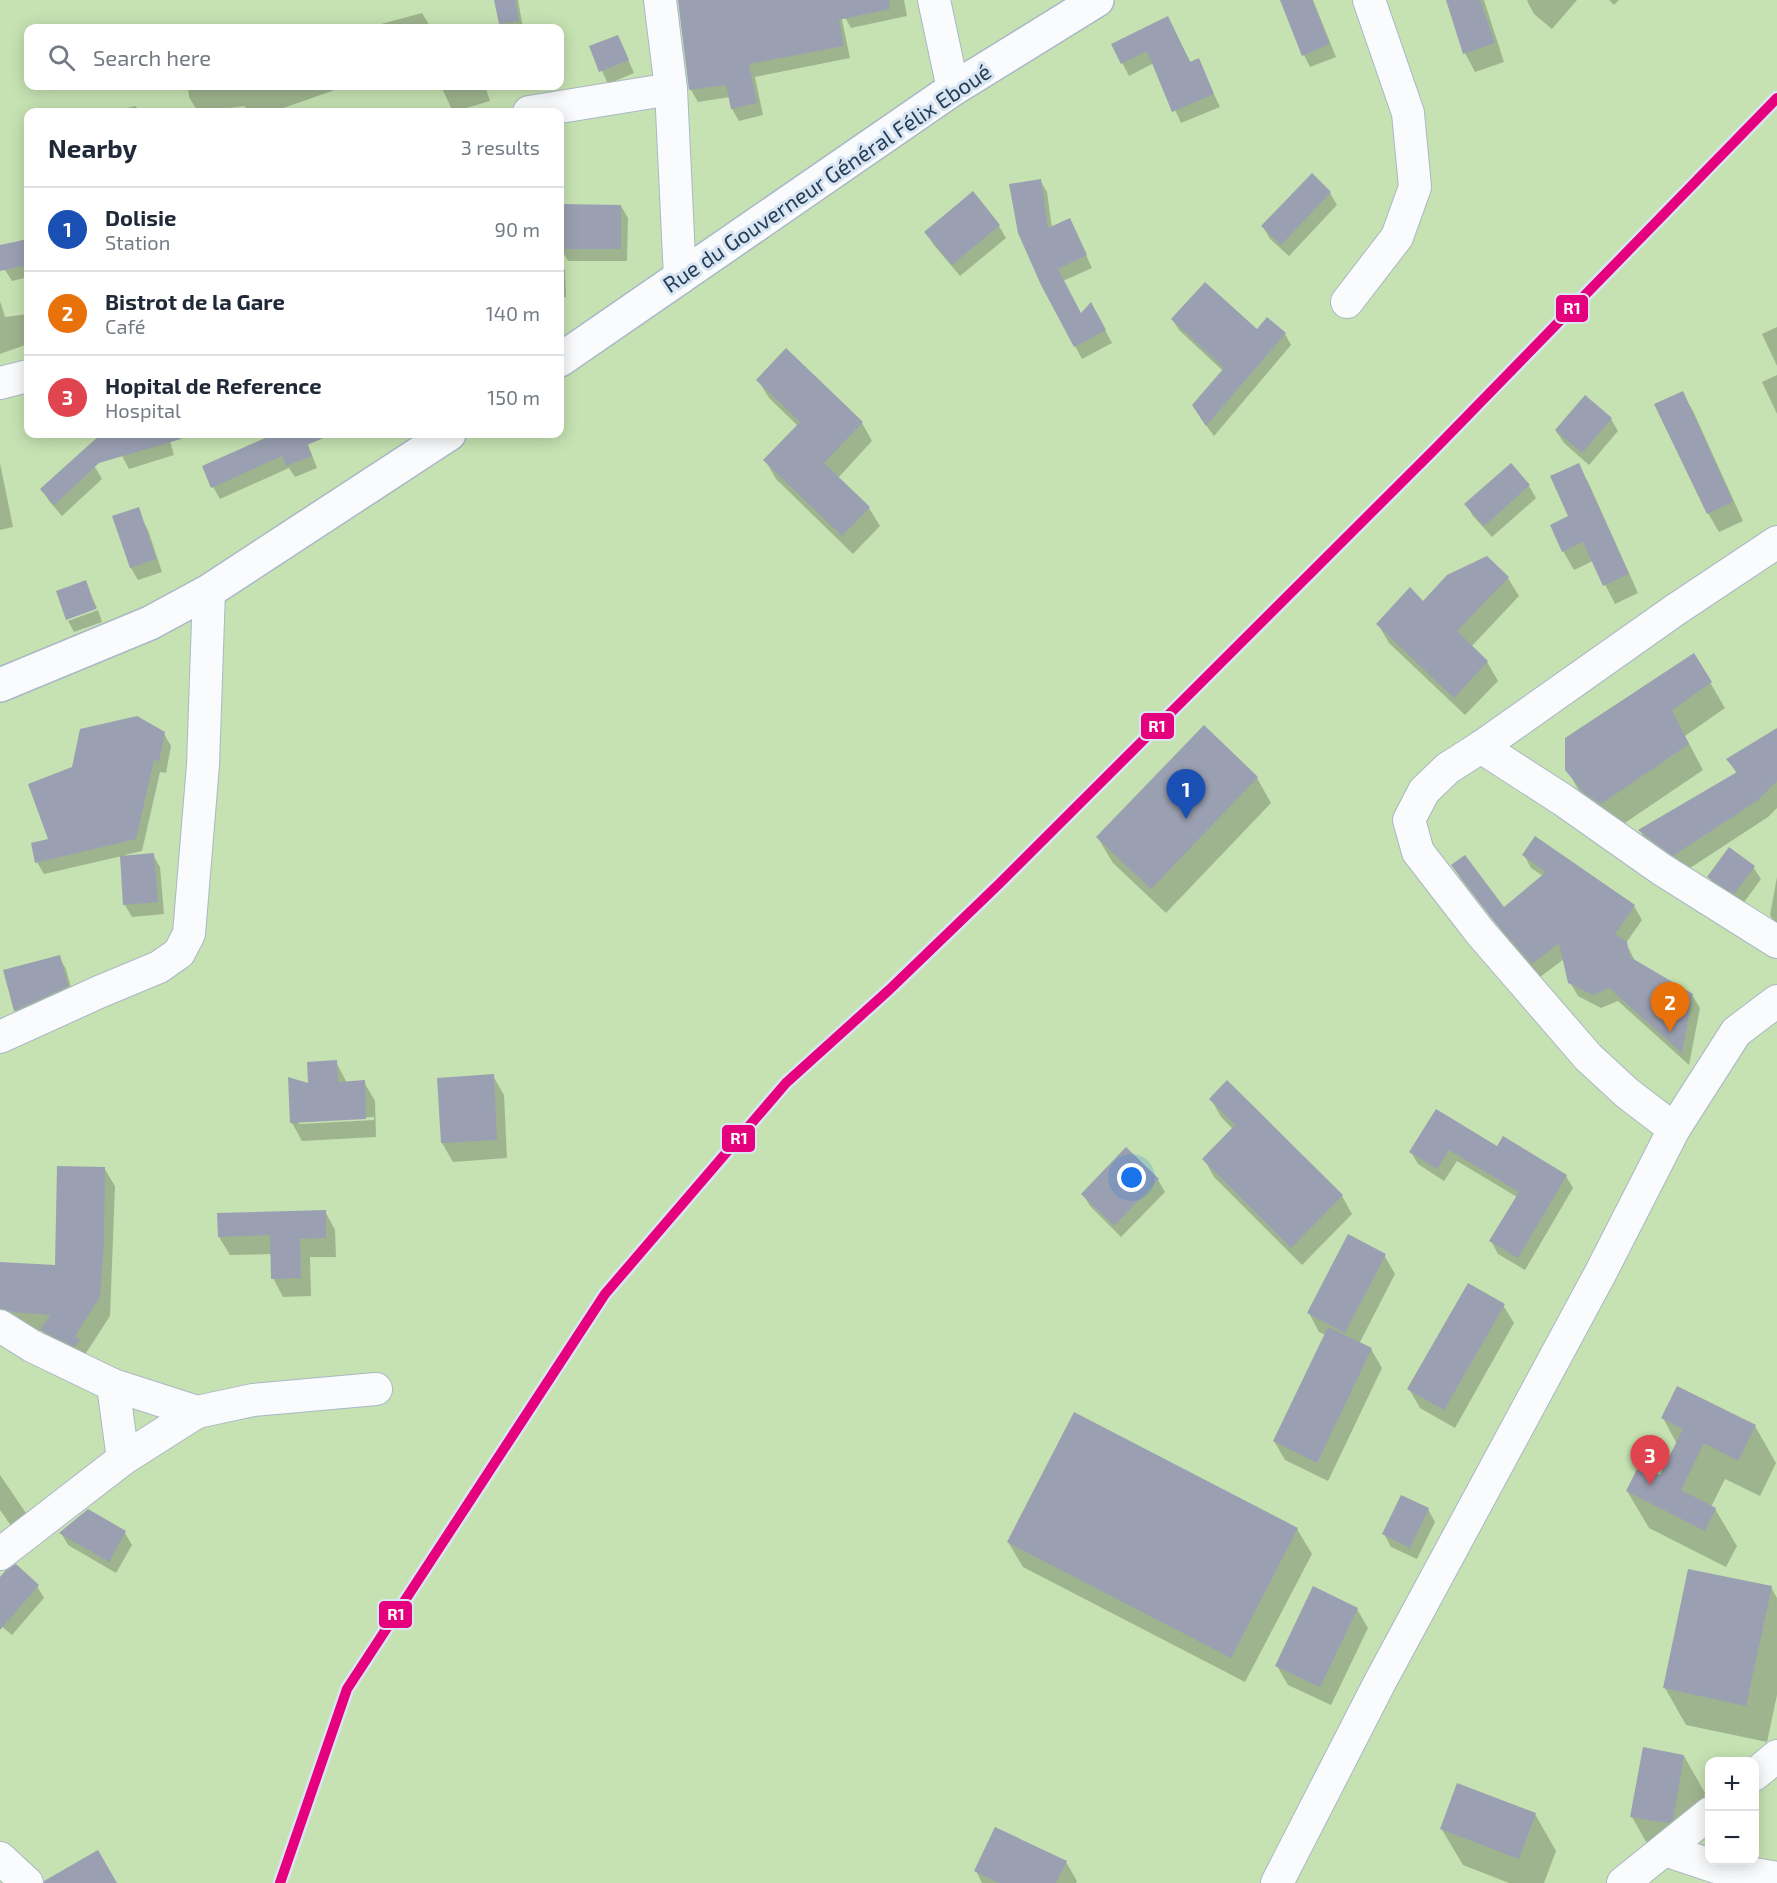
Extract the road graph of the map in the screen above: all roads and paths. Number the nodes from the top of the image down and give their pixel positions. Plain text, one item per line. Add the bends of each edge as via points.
1 (660, 0) edge
2 (934, 0) edge
3 (1096, 0) edge
4 (1369, 0) edge
5 (671, 89) junction
6 (953, 89) junction
7 (554, 108) edge
8 (680, 278) junction
9 (1347, 302) dead end
10 (564, 357) edge
11 (24, 377) edge
12 (0, 383) edge
13 (443, 438) edge
14 (1777, 542) edge
15 (209, 591) junction
16 (0, 685) edge
17 (1481, 747) junction
18 (1777, 942) edge
19 (1777, 1001) edge
20 (0, 1037) edge
21 (1674, 1129) junction
22 (0, 1326) edge
23 (113, 1385) junction
24 (376, 1389) dead end
25 (197, 1412) junction
26 (123, 1459) junction
27 (0, 1554) edge
28 (1777, 1756) edge
29 (1759, 1772) edge
30 (1705, 1817) edge
31 (1665, 1851) junction
32 (0, 1858) edge
33 (1777, 1878) edge
34 (27, 1883) edge
35 (1277, 1883) edge
36 (1623, 1883) edge

1 - 5 street
2 - 6 street
3 - 6 main road, Rue du Gouverneur Général Félix Eboué
4 - 9 street via 1408,113 1415,187 1397,237
5 - 7 street
5 - 8 street
6 - 8 main road, Rue du Gouverneur Général Félix Eboué
8 - 10 main road, Rue du Gouverneur Général Félix Eboué
11 - 12 street
13 - 15 main road
14 - 17 street
15 - 16 main road via 150,623
15 - 20 street via 203,765 189,934 179,953 159,967
17 - 18 street
17 - 21 street via 1448,768 1424,791 1409,820 1418,852 1480,933 1588,1057
19 - 21 street via 1736,1032
21 - 35 street
22 - 23 street
23 - 25 street
23 - 26 street
24 - 25 street via 254,1400
25 - 26 street
26 - 27 street
28 - 29 street
30 - 31 street
31 - 33 street via 1716,1867
31 - 36 street
32 - 34 street

